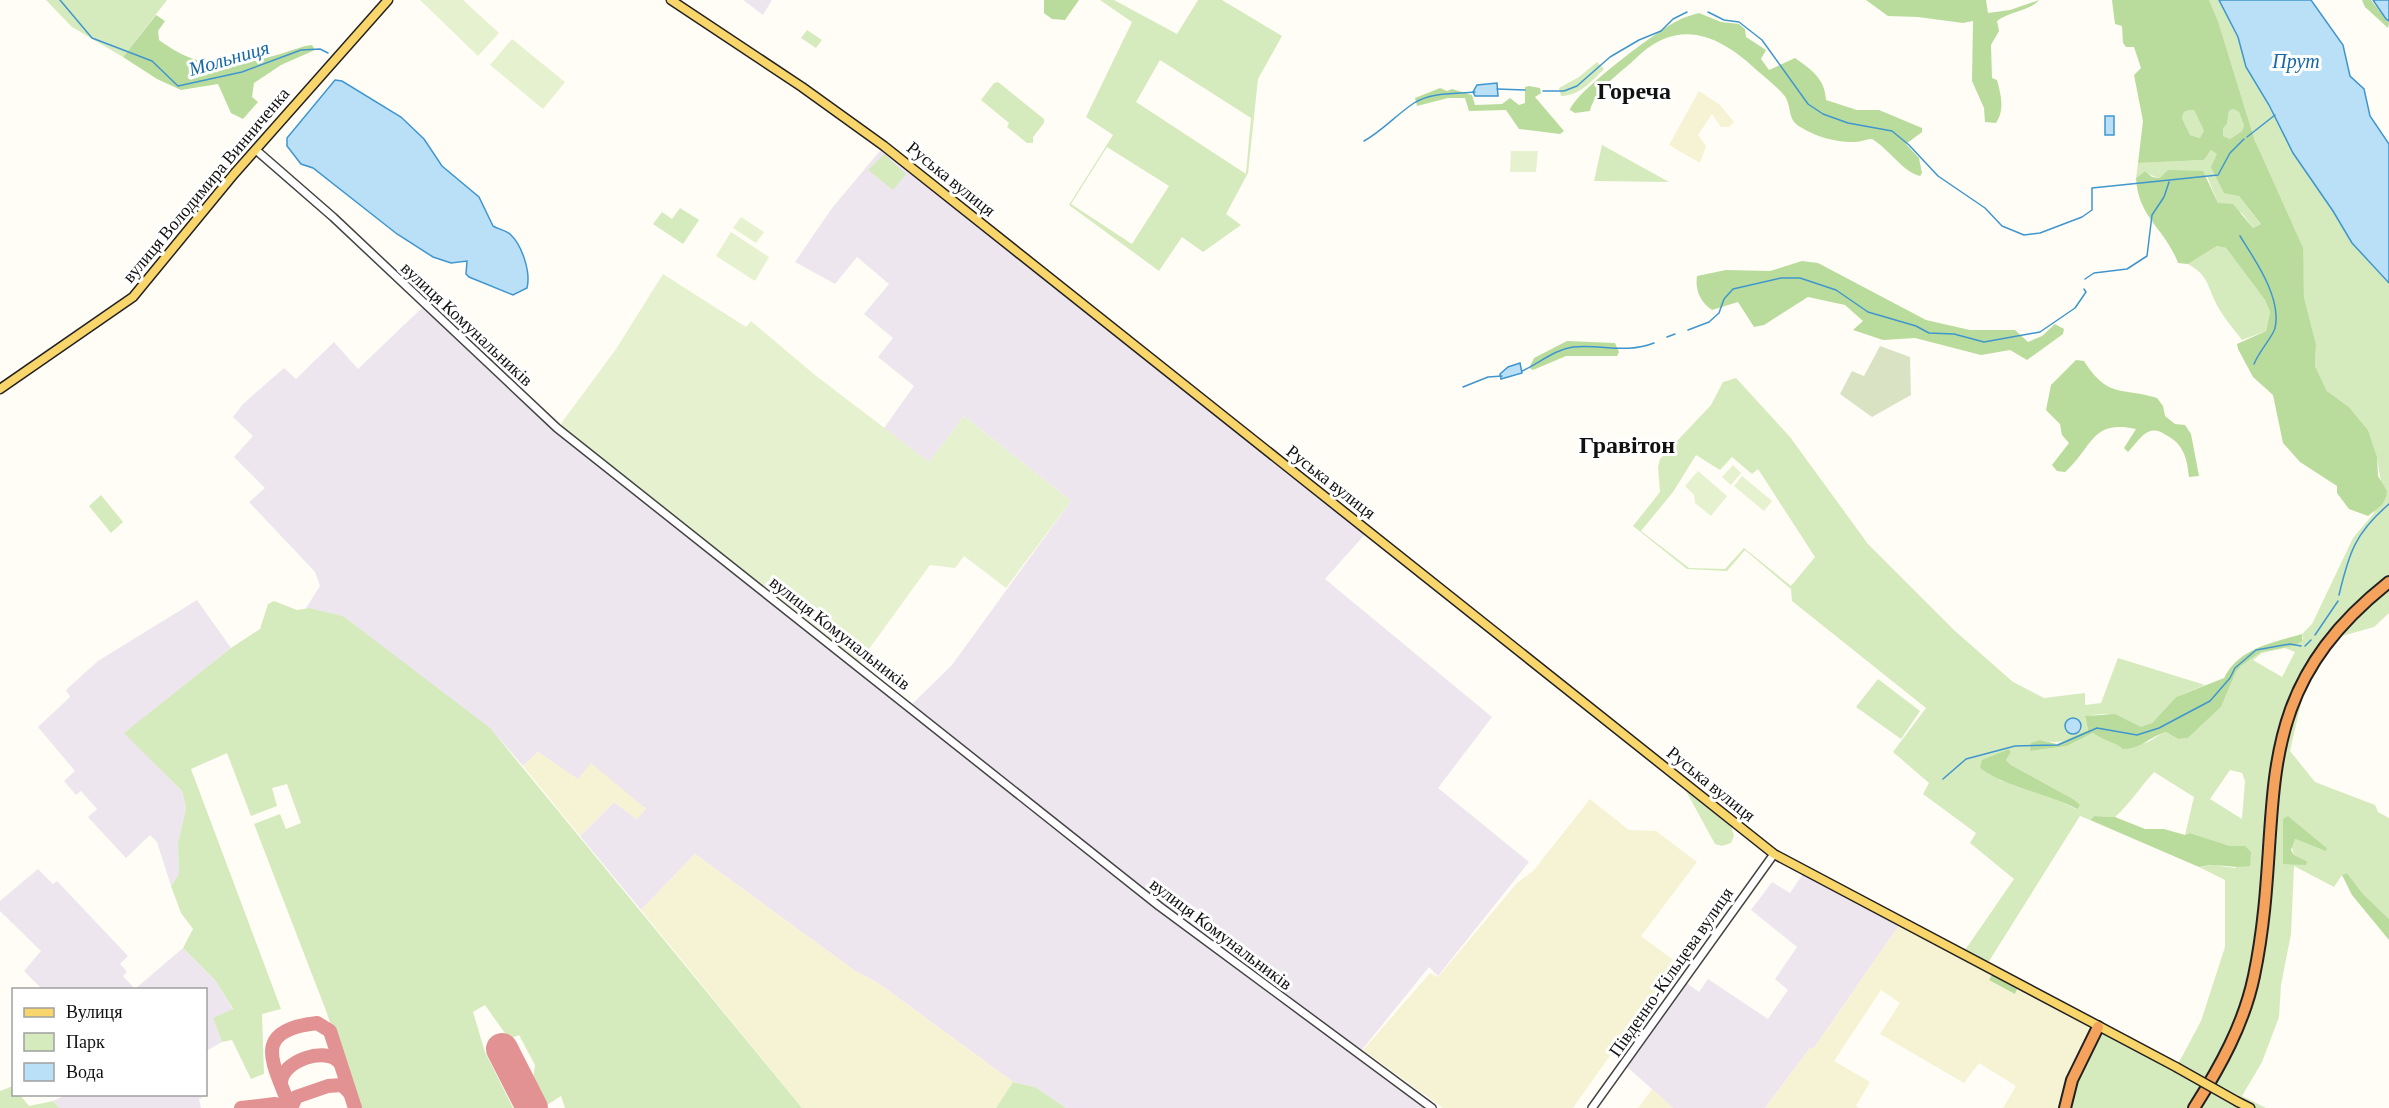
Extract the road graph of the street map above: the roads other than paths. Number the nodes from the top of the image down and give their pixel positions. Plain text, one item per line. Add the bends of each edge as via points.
1 (388, 0) edge
2 (671, 0) edge
3 (256, 150) junction
4 (0, 388) edge
5 (2389, 582) edge
6 (1774, 854) junction
7 (2098, 1027) junction
8 (1432, 1108) edge
9 (1592, 1108) edge
10 (2065, 1108) edge
11 (2194, 1108) edge
12 (2250, 1108) edge

1 - 3 main road, вулиця Володимира Винниченка
2 - 6 main road, Руська вулиця via 884,146
3 - 4 main road, вулиця Володимира Винниченка via 133,297
3 - 8 street, вулиця Комунальників via 333,217 557,428 1159,906
5 - 11 highway via 2334,635 2307,671 2291,705 2275,762 2264,905 2253,979 2228,1050
6 - 7 main road, Руська вулиця
6 - 9 street, Південно-Кільцева вулиця
7 - 10 highway via 2072,1080
7 - 12 main road, Руська вулиця, bridge

